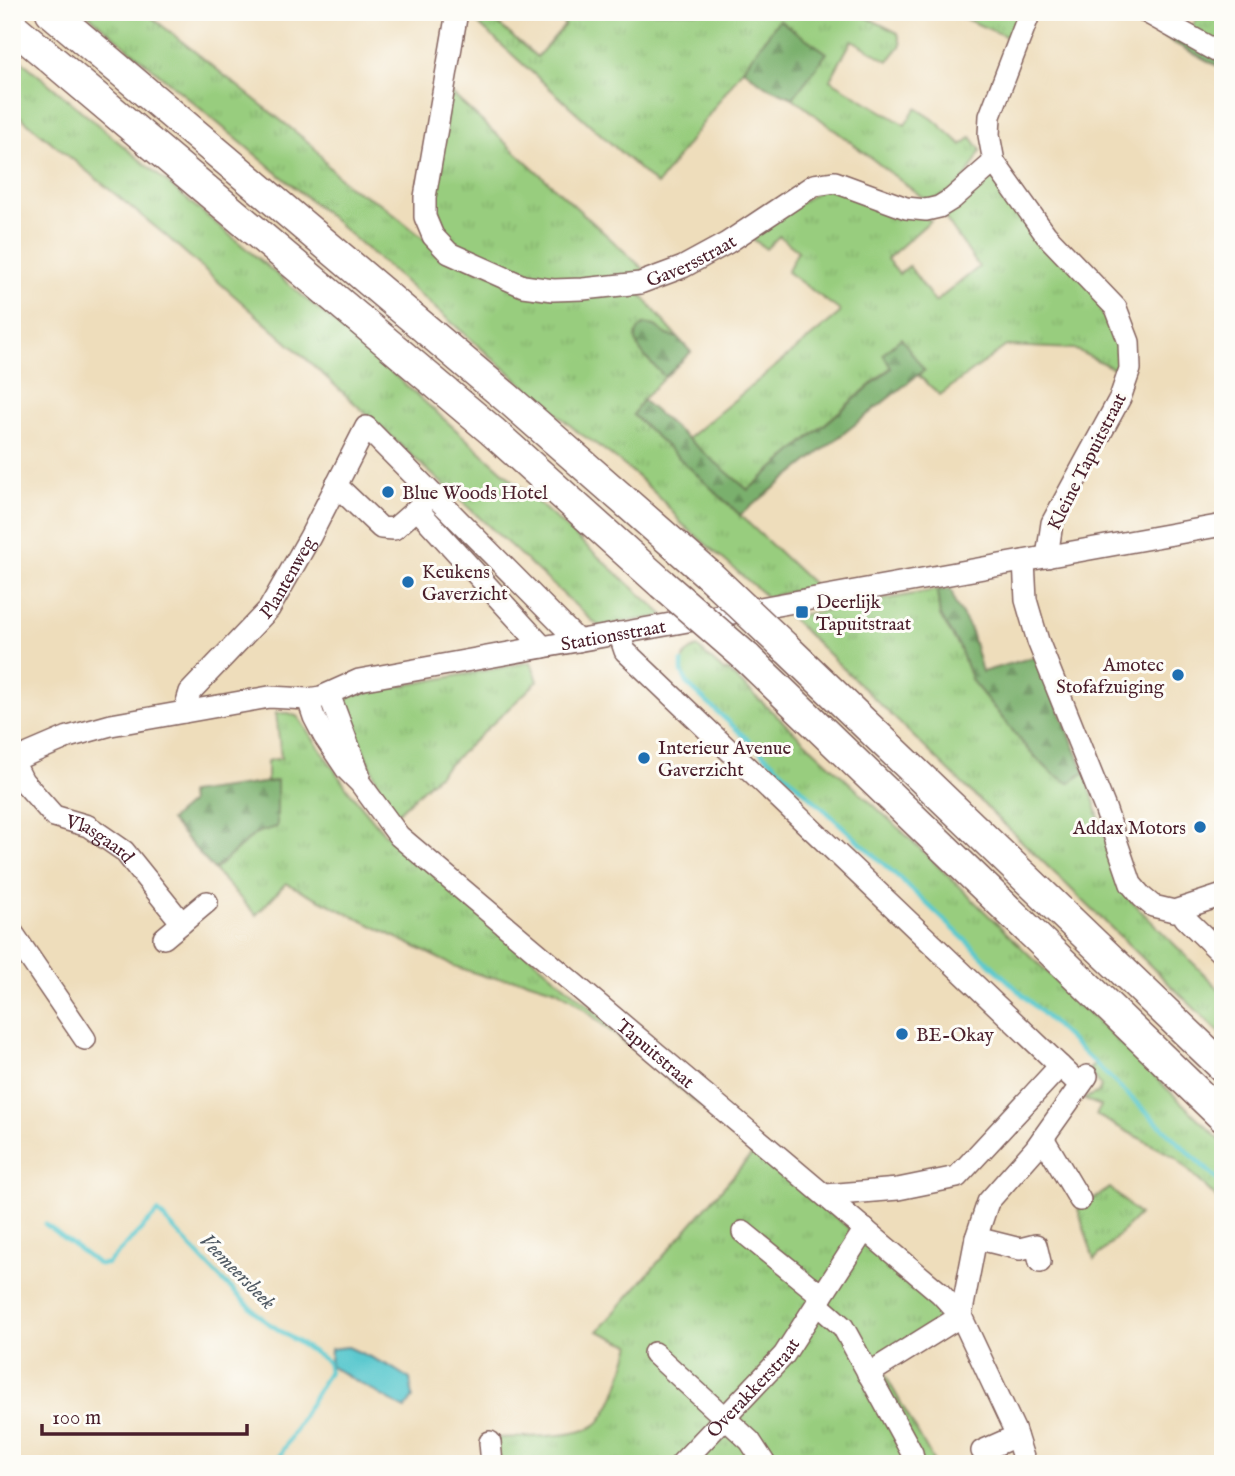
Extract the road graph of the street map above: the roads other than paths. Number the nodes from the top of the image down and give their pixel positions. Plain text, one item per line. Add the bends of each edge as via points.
1 (51, 12) edge
2 (457, 12) edge
3 (1030, 12) edge
4 (1146, 12) edge
5 (12, 26) edge
6 (1223, 55) edge
7 (994, 162) junction
8 (336, 485) junction
9 (433, 494) junction
10 (416, 509) junction
11 (1223, 525) edge
12 (1047, 557) junction
13 (1024, 561) junction
14 (619, 633) junction
15 (578, 641) junction
16 (543, 647) junction
17 (319, 696) junction
18 (184, 712) junction
19 (13, 761) edge
20 (207, 902) dead end
21 (1220, 902) edge
22 (1183, 909) junction
23 (183, 923) junction
24 (13, 933) edge
25 (164, 938) dead end
26 (1223, 955) edge
27 (85, 1039) dead end
28 (1060, 1066) junction
29 (1223, 1068) edge
30 (1223, 1117) edge
31 (1043, 1138) junction
32 (826, 1195) junction
33 (1080, 1200) dead end
34 (865, 1229) junction
35 (743, 1232) dead end
36 (975, 1238) junction
37 (1040, 1262) dead end
38 (819, 1300) junction
39 (961, 1316) junction
40 (654, 1353) dead end
41 (868, 1374) junction
42 (725, 1417) junction
43 (1016, 1436) junction
44 (982, 1451) dead end
45 (681, 1464) edge
46 (765, 1464) edge
47 (914, 1464) edge
48 (1025, 1464) edge

1 - 29 highway, bridge via 502,393 709,575
2 - 7 street, Gaversstraat via 425,217 433,236 449,253 523,286 553,290 640,283 727,243 814,185 835,182 906,208 939,207
3 - 7 street via 990,117
4 - 6 street
5 - 30 highway, bridge via 492,431 746,657
7 - 12 street, Kleine Tapuitstraat via 1046,236 1116,308 1129,342 1130,369 1121,398 1052,523
8 - 9 street, Plantenweg via 366,426
8 - 10 street via 382,528 394,529
8 - 18 street, Plantenweg via 269,610 190,692
9 - 10 street
9 - 15 street
10 - 16 street
11 - 12 street, Stationsstraat
12 - 13 street, Stationsstraat
13 - 14 street, Stationsstraat
13 - 22 street via 1026,600 1038,641 1131,884 1153,906
14 - 15 street, Stationsstraat
14 - 28 street via 625,651
15 - 16 street, Stationsstraat
16 - 17 street, Stationsstraat via 359,680
17 - 18 street, Stationsstraat via 269,697
17 - 32 street, Tapuitstraat via 314,717 324,736 399,836
18 - 19 street, Stationsstraat via 79,733
19 - 23 street, Vlasgaard via 23,781 54,816 88,826 124,851
20 - 23 street
21 - 22 street
22 - 26 street via 1185,918
23 - 25 street
24 - 27 street
28 - 31 street via 1084,1080
28 - 32 street via 957,1177 898,1189
31 - 33 street
31 - 36 street via 988,1202
32 - 34 street, Tapuitstraat
34 - 38 street, Overakkerstraat
34 - 39 street, Tapuitstraat
35 - 38 street
36 - 37 street via 1020,1249 1036,1245
36 - 39 street
38 - 41 street via 843,1328
38 - 42 street, Overakkerstraat via 784,1355
39 - 41 street
39 - 43 street, Tapuitstraat
40 - 42 street
41 - 47 street
42 - 45 street, Overakkerstraat
42 - 46 street
43 - 44 street
43 - 48 street, Tapuitstraat

